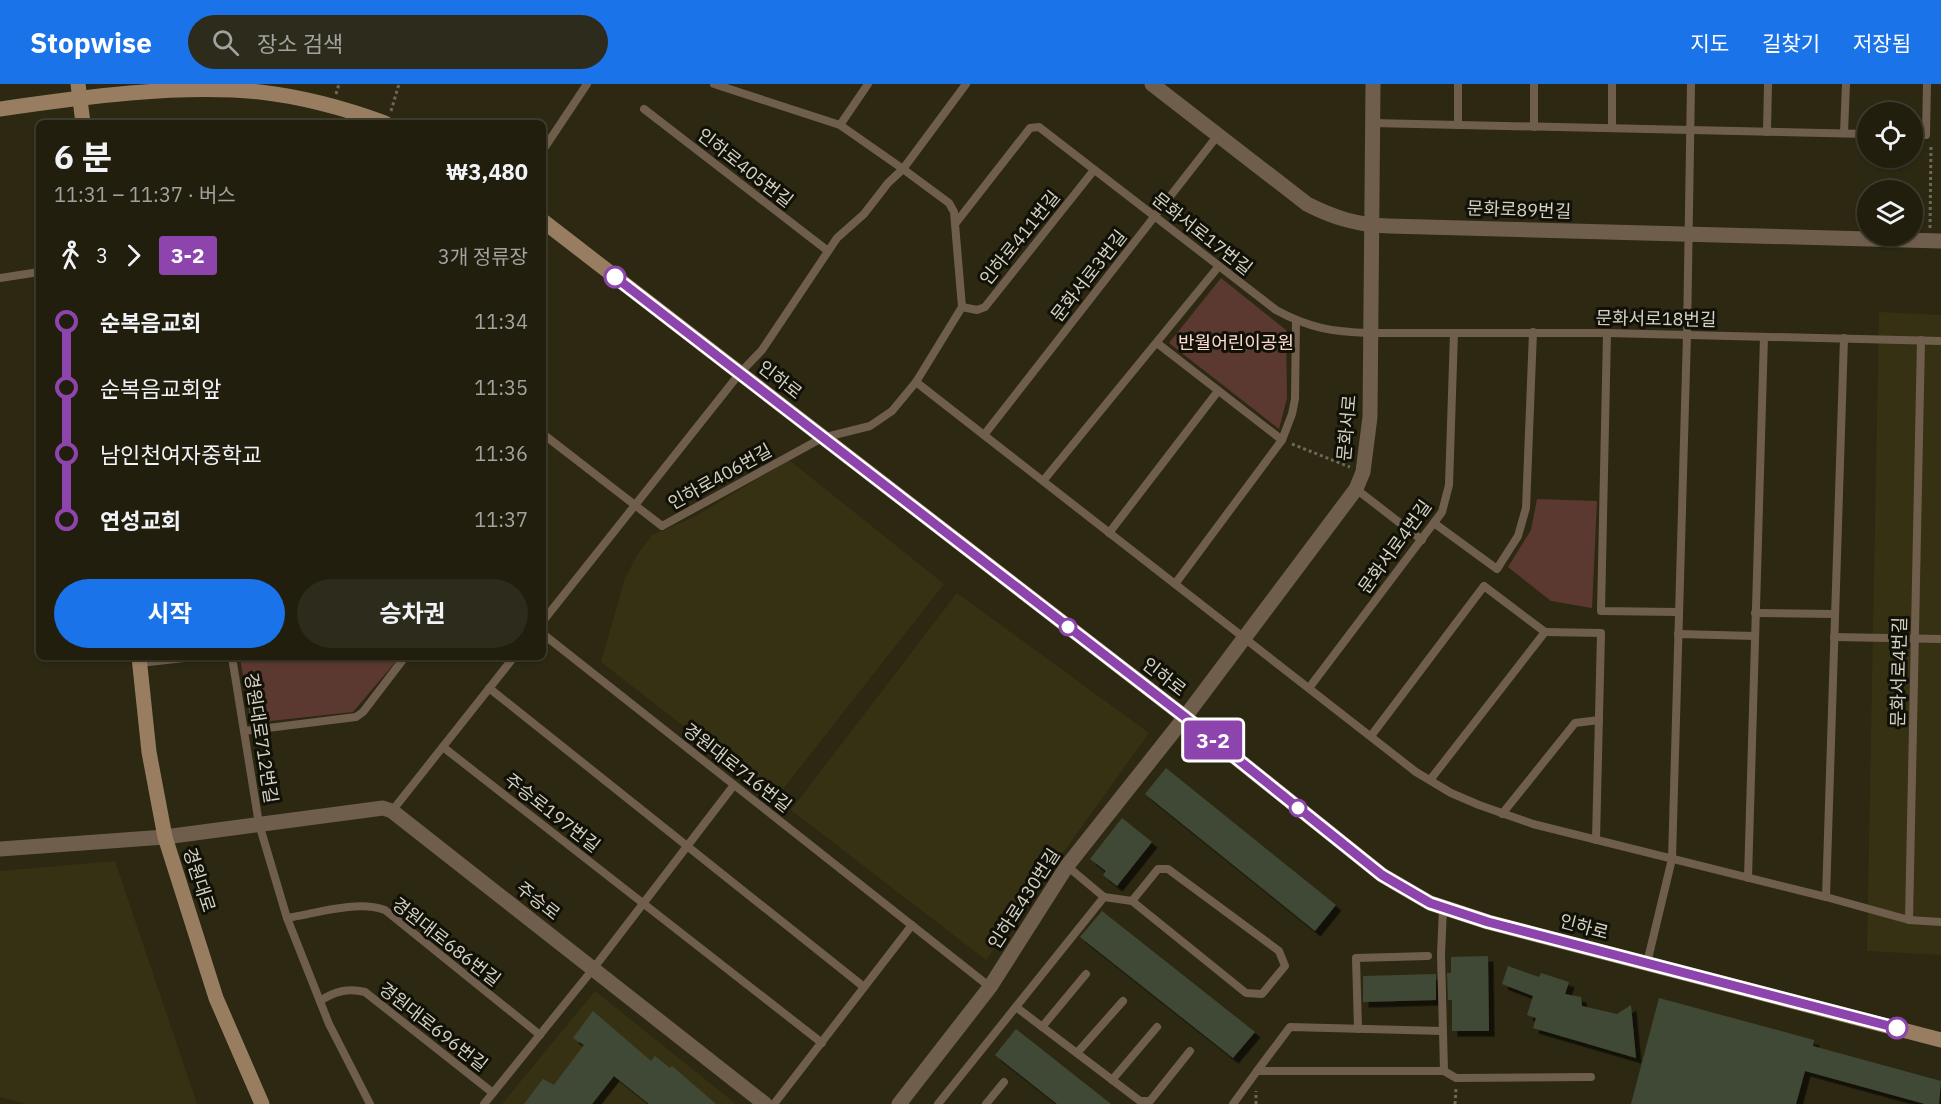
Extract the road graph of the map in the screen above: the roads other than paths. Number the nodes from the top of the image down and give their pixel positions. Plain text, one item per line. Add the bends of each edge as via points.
1 (587, 84) edge
2 (714, 84) edge
3 (868, 84) edge
4 (966, 84) edge
5 (1152, 84) edge
6 (1373, 84) edge
7 (1458, 84) edge
8 (1534, 84) edge
9 (1612, 84) edge
10 (1691, 84) edge
11 (1768, 84) edge
12 (1846, 84) edge
13 (1928, 84) edge
14 (214, 87) edge
15 (79, 91) edge
16 (644, 108) dead end
17 (0, 109) edge
18 (387, 118) edge
19 (83, 120) edge
20 (1372, 123) junction
21 (840, 125) junction
22 (1458, 125) junction
23 (1534, 127) junction
24 (1612, 128) junction
25 (1690, 130) junction
26 (1767, 132) junction
27 (1844, 133) junction
28 (1857, 134) edge
29 (1218, 135) junction
30 (1923, 135) edge
31 (546, 146) edge
32 (903, 169) junction
33 (1094, 170) junction
34 (1155, 217) junction
35 (546, 223) edge
36 (955, 224) junction
37 (1371, 226) junction
38 (1687, 234) junction
39 (1935, 241) edge
40 (828, 251) junction
41 (1219, 266) junction
42 (36, 272) edge
43 (0, 278) edge
44 (962, 307) junction
45 (1296, 321) junction
46 (1533, 332) junction
47 (1369, 333) junction
48 (1454, 333) junction
49 (1607, 333) junction
50 (1686, 335) junction
51 (1764, 337) junction
52 (1844, 338) junction
53 (1921, 340) junction
54 (1941, 341) edge
55 (1157, 343) junction
56 (740, 373) junction
57 (916, 382) junction
58 (1218, 391) junction
59 (984, 435) junction
60 (546, 436) edge
61 (822, 438) junction
62 (1282, 440) junction
63 (1044, 481) junction
64 (1356, 489) junction
65 (635, 505) junction
66 (1434, 524) junction
67 (1109, 533) junction
68 (1422, 540) junction
69 (1175, 584) junction
70 (1678, 612) junction
71 (1755, 613) junction
72 (1834, 614) junction
73 (546, 617) edge
74 (1545, 632) junction
75 (1678, 634) junction
76 (546, 636) edge
77 (1755, 636) junction
78 (1834, 637) junction
79 (1244, 638) junction
80 (1915, 638) junction
81 (1941, 639) edge
82 (140, 660) edge
83 (232, 660) edge
84 (403, 660) edge
85 (512, 660) edge
86 (489, 688) junction
87 (1309, 688) junction
88 (1185, 717) junction
89 (1599, 720) junction
90 (244, 731) junction
91 (1371, 736) junction
92 (443, 747) junction
93 (1430, 780) junction
94 (734, 785) junction
95 (392, 811) junction
96 (1502, 814) junction
97 (259, 824) junction
98 (165, 837) junction
99 (1596, 840) junction
100 (687, 846) junction
101 (0, 849) edge
102 (1672, 859) junction
103 (1067, 866) junction
104 (1749, 878) junction
105 (1104, 897) junction
106 (1827, 897) junction
107 (1132, 901) junction
108 (643, 903) junction
109 (1443, 908) junction
110 (287, 918) junction
111 (1909, 920) junction
112 (1941, 922) edge
113 (912, 925) junction
114 (1428, 956) dead end
115 (1647, 963) junction
116 (593, 969) junction
117 (1086, 974) dead end
118 (864, 987) junction
119 (990, 987) junction
120 (320, 1001) junction
121 (1123, 1001) dead end
122 (1016, 1006) junction
123 (1042, 1027) junction
124 (1157, 1027) dead end
125 (1358, 1029) junction
126 (1443, 1031) junction
127 (540, 1035) junction
128 (1941, 1040) edge
129 (822, 1043) junction
130 (1190, 1050) dead end
131 (1077, 1053) junction
132 (1257, 1071) junction
133 (1444, 1071) junction
134 (1591, 1077) dead end
135 (1112, 1080) junction
136 (1004, 1082) dead end
137 (493, 1093) junction
138 (262, 1104) edge
139 (370, 1104) edge
140 (484, 1104) edge
141 (765, 1104) edge
142 (774, 1104) edge
143 (898, 1104) edge
144 (938, 1104) edge
145 (986, 1104) edge
146 (1233, 1104) edge

1 - 31 lane
2 - 21 lane, 인하로411번길
3 - 21 lane
4 - 32 lane
5 - 29 street, 문화로89번길
6 - 20 street, 문화서로
7 - 22 lane
8 - 23 lane
9 - 24 lane
10 - 25 lane
11 - 26 lane
12 - 27 lane
13 - 30 lane
14 - 15 main road
14 - 18 main road via 301,98
15 - 17 main road
15 - 19 main road
16 - 40 lane, 인하로405번길
20 - 22 lane
20 - 37 street, 문화서로
21 - 32 lane, 인하로411번길
22 - 23 lane
23 - 24 lane
24 - 25 lane
25 - 26 lane
25 - 38 lane
26 - 27 lane
27 - 28 lane
29 - 34 lane, 문화서로3번길
29 - 37 street, 문화로89번길 via 1307,204 1329,216
32 - 36 lane, 인하로411번길 via 949,203
32 - 40 lane
33 - 34 lane, 문화서로17번길
33 - 36 lane, 문화서로17번길 via 1038,127 1030,128
33 - 44 lane, 인하로411번길 via 985,307
34 - 41 lane, 문화서로17번길
34 - 59 lane, 문화서로3번길
35 - 56 main road, 인하로
36 - 44 lane, 인하로411번길
37 - 38 street, 문화로89번길
37 - 47 street, 문화서로
38 - 39 street, 문화로89번길
38 - 50 lane
40 - 56 lane via 762,350
41 - 45 lane, 문화서로17번길
41 - 55 lane
42 - 43 lane
44 - 57 lane
45 - 47 lane, 문화서로17번길 via 1314,328
45 - 62 lane via 1295,399
46 - 48 lane, 문화서로18번길
46 - 49 lane, 문화서로18번길
46 - 66 lane via 1526,508 1518,536 1497,569
47 - 48 lane, 문화서로18번길
47 - 64 street, 문화서로 via 1370,417 1363,472
48 - 66 lane, 문화서로4번길 via 1449,484 1442,512
49 - 50 lane, 문화서로18번길
49 - 70 lane via 1601,611
50 - 51 lane, 문화서로18번길
50 - 70 lane
51 - 52 lane, 문화서로18번길
51 - 71 lane
52 - 53 lane, 문화서로18번길
52 - 72 lane
53 - 54 lane, 문화서로18번길
53 - 80 lane, 문화서로4번길
55 - 58 lane
55 - 63 lane
56 - 61 main road, 인하로
56 - 65 lane, 인하로406번길
57 - 59 lane
57 - 61 lane via 892,411 870,426
58 - 62 lane
58 - 67 lane
59 - 63 lane
60 - 65 lane
61 - 65 lane, 인하로406번길 via 662,526
61 - 88 main road, 인하로
62 - 69 lane
63 - 67 lane
64 - 68 lane
64 - 79 street, 문화서로
65 - 73 lane, 인하로406번길
66 - 68 lane, 문화서로4번길
67 - 69 lane
68 - 87 lane, 문화서로4번길
69 - 79 lane
70 - 75 lane
71 - 72 lane
71 - 77 lane
72 - 78 lane
74 - 89 lane via 1601,633
74 - 91 lane via 1484,586
74 - 93 lane
75 - 77 lane
75 - 102 lane
76 - 94 lane, 경원대로716번길
77 - 104 lane
78 - 80 lane
78 - 106 lane
79 - 87 lane
79 - 88 street, 문화서로
80 - 81 lane
80 - 111 lane, 문화서로4번길
82 - 98 main road, 경원대로 via 149,752
83 - 90 lane, 경원대로712번길
84 - 90 lane via 356,717
85 - 86 lane
86 - 92 lane
86 - 100 lane
87 - 91 lane
88 - 103 street, 인하로430번길
88 - 109 main road, 인하로 via 1382,875
89 - 96 lane via 1575,723
89 - 99 lane
90 - 97 lane, 경원대로712번길
91 - 93 lane
92 - 95 lane
92 - 108 lane, 주승로197번길
93 - 96 lane
94 - 100 lane
94 - 113 lane, 경원대로716번길
95 - 97 street via 383,808
95 - 116 street, 주승로
96 - 99 lane
97 - 98 street
97 - 110 lane
98 - 101 street
98 - 138 main road, 경원대로 via 216,998
99 - 102 lane
100 - 108 lane
100 - 118 lane
102 - 104 lane
102 - 115 lane
103 - 105 lane
103 - 119 street, 인하로430번길
104 - 106 lane
105 - 107 lane
105 - 122 lane
106 - 111 lane
107 - 107 lane via 1158,869 1168,869 1279,951 1285,966 1262,994 1246,993
108 - 116 lane
108 - 129 lane, 주승로197번길
109 - 115 main road, 인하로
109 - 126 lane
110 - 120 lane
110 - 127 lane, 경원대로686번길 via 356,906 385,910
111 - 112 lane
113 - 118 lane
113 - 119 lane, 경원대로716번길
114 - 125 lane via 1356,958
115 - 128 main road, 인하로
116 - 127 lane
116 - 141 street, 주승로
117 - 123 lane
118 - 129 lane
119 - 143 street, 인하로430번길
120 - 137 lane, 경원대로696번길 via 351,989 365,992
120 - 139 lane
121 - 131 lane
122 - 123 lane
122 - 144 lane
123 - 131 lane
124 - 135 lane
125 - 126 lane
125 - 132 lane via 1290,1027
126 - 133 lane
127 - 137 lane
129 - 142 lane
130 - 135 lane via 1150,1101 1140,1101
131 - 135 lane
132 - 133 lane
132 - 146 lane
133 - 134 lane via 1456,1078
136 - 145 lane
137 - 140 lane

